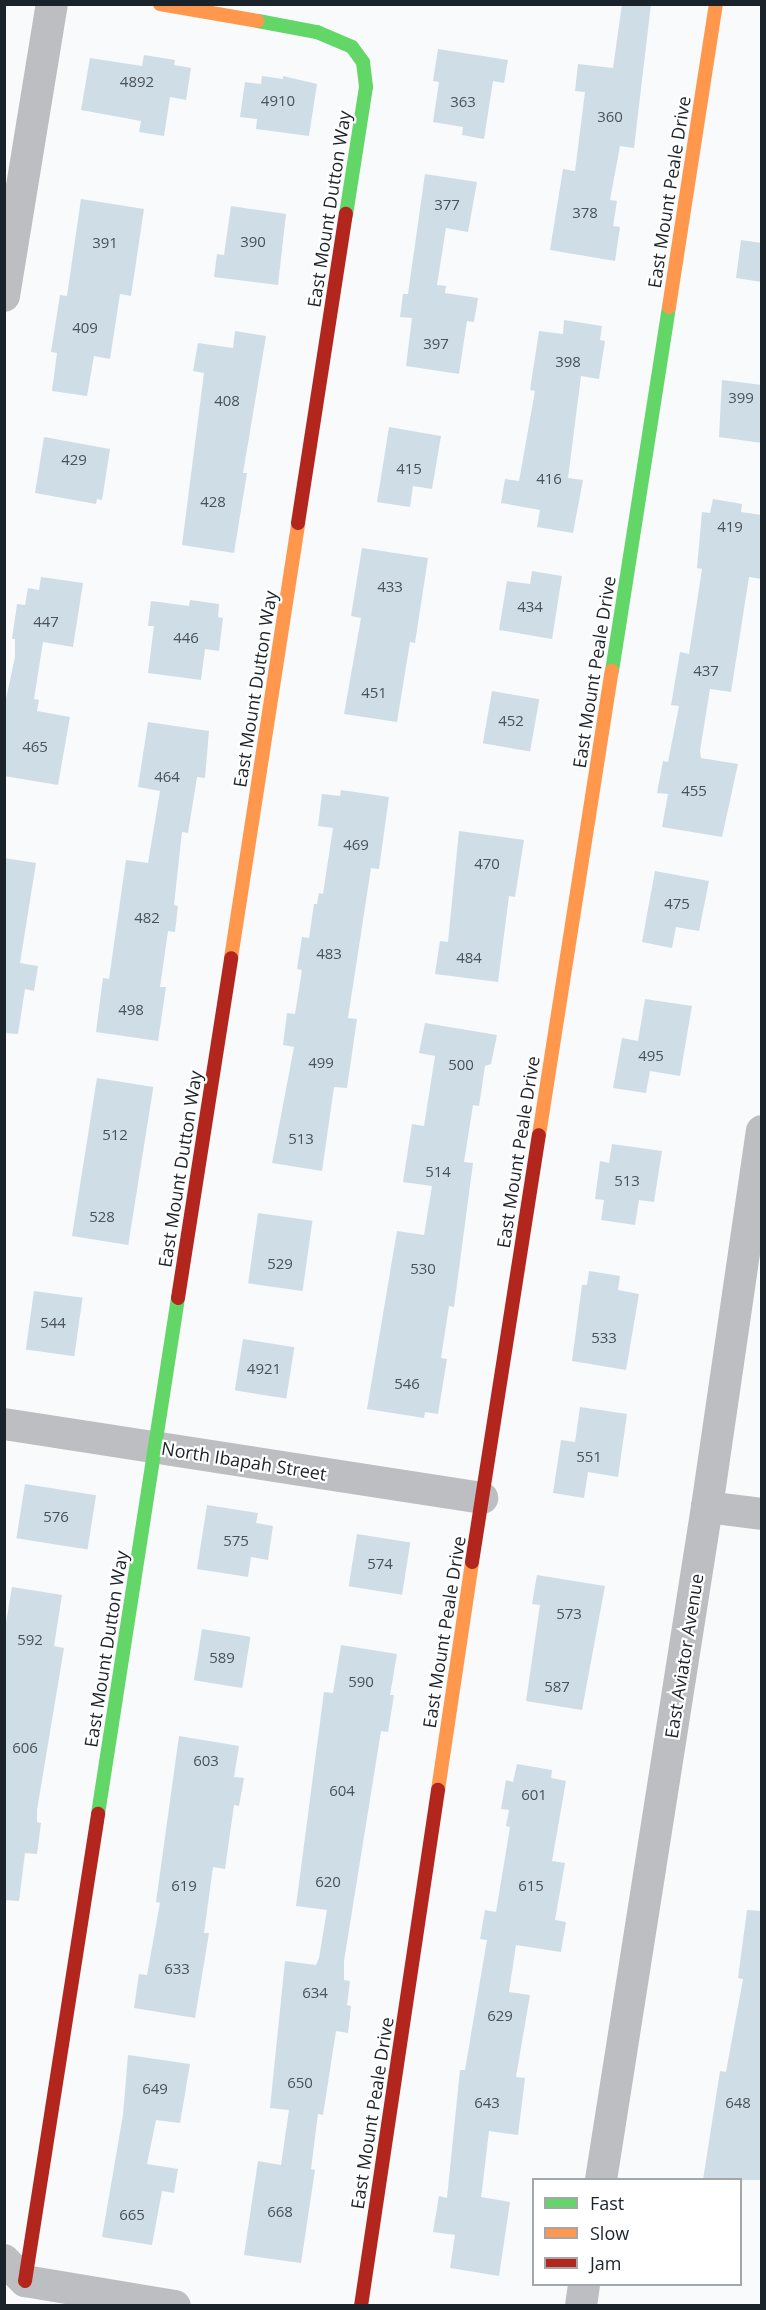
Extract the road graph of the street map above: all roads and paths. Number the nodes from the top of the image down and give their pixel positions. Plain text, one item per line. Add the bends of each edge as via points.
1 (52, 4) edge
2 (160, 4) edge
3 (716, 4) edge
4 (4, 296) edge
5 (762, 1131) edge
6 (4, 1424) edge
7 (155, 1447) junction
8 (482, 1498) junction
9 (707, 1507) junction
10 (762, 1514) edge
11 (601, 2178) edge
12 (15, 2271) edge
13 (584, 2286) edge
14 (175, 2306) edge
15 (361, 2306) edge
16 (581, 2306) edge

1 - 4 street
2 - 7 street, East Mount Dutton Way via 317,32 352,47 363,62 364,101
3 - 8 street, East Mount Peale Drive
5 - 9 street, East Aviator Avenue
6 - 7 street, North Ibapah Street
7 - 8 street, North Ibapah Street
7 - 12 street, East Mount Dutton Way
8 - 15 street, East Mount Peale Drive
9 - 10 street
9 - 11 street, East Aviator Avenue
12 - 14 street
13 - 16 street

